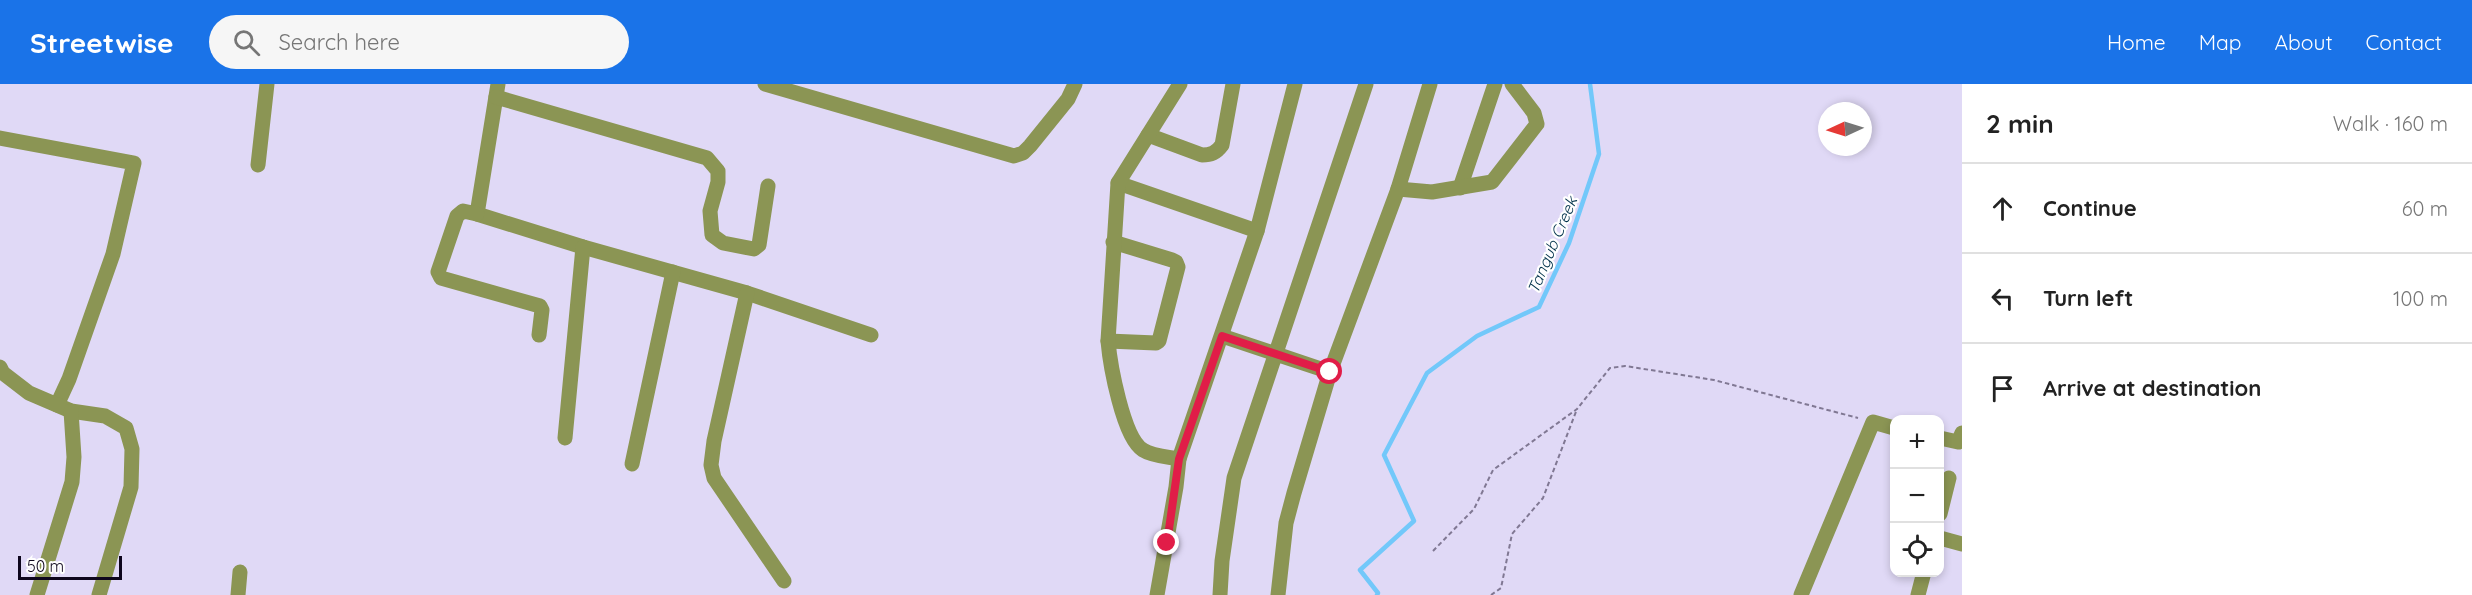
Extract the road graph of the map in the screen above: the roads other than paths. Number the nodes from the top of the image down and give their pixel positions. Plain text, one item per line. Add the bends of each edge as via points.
1 (267, 84) edge
2 (765, 84) edge
3 (1075, 84) edge
4 (1180, 84) edge
5 (1233, 84) edge
6 (1295, 84) edge
7 (1366, 84) edge
8 (1430, 84) edge
9 (1495, 84) edge
10 (1512, 84) edge
11 (497, 91) edge
12 (1148, 135) junction
13 (0, 138) edge
14 (258, 165) dead end
15 (1118, 183) junction
16 (768, 186) dead end
17 (1460, 188) junction
18 (1398, 189) junction
19 (477, 214) junction
20 (1257, 231) junction
21 (1113, 242) junction
22 (583, 247) junction
23 (673, 272) junction
24 (747, 293) junction
25 (539, 335) dead end
26 (871, 335) dead end
27 (1222, 336) junction
28 (1108, 341) junction
29 (1275, 354) junction
30 (1, 372) edge
31 (1330, 372) junction
32 (64, 408) junction
33 (1890, 427) edge
34 (565, 438) dead end
35 (1944, 438) edge
36 (1961, 439) edge
37 (1179, 459) junction
38 (632, 464) dead end
39 (1950, 479) edge
40 (1944, 500) edge
41 (1944, 539) edge
42 (1962, 544) edge
43 (240, 572) dead end
44 (1923, 577) edge
45 (784, 581) dead end
46 (1159, 594) edge
47 (37, 595) edge
48 (99, 595) edge
49 (238, 595) edge
50 (1220, 595) edge
51 (1278, 595) edge
52 (1801, 595) edge
53 (1918, 595) edge

1 - 14 street
2 - 3 street via 1014,156 1030,146 1068,99
4 - 12 street
5 - 12 street via 1222,145 1210,155
6 - 20 street
7 - 29 street
8 - 18 street
9 - 17 street
10 - 17 street via 1534,113 1537,124 1492,182
11 - 16 street via 707,158 718,171 710,211 712,235 723,243 754,249 759,244
11 - 19 street
12 - 15 street
13 - 32 street via 134,163 113,254 69,379
15 - 20 street
15 - 21 street
17 - 18 street via 1432,192
18 - 31 street
19 - 22 street
19 - 25 street via 463,211 457,216 439,275 536,304 542,310
20 - 27 street
21 - 28 street
21 - 28 street via 1172,260 1178,267 1159,341
22 - 23 street
22 - 34 street
23 - 24 street
23 - 38 street
24 - 26 street
24 - 45 street via 711,465 714,478
27 - 29 street
27 - 37 street
28 - 37 street via 1109,361 1132,438 1144,451
29 - 31 street
29 - 50 street via 1234,478
30 - 32 street via 29,393
31 - 51 street via 1286,523
32 - 47 street via 74,457 72,483
32 - 48 street via 105,416 126,428 132,449 131,488
33 - 52 street via 1873,422
35 - 36 street
37 - 46 street
39 - 40 street
41 - 42 street
43 - 49 street
44 - 53 street

